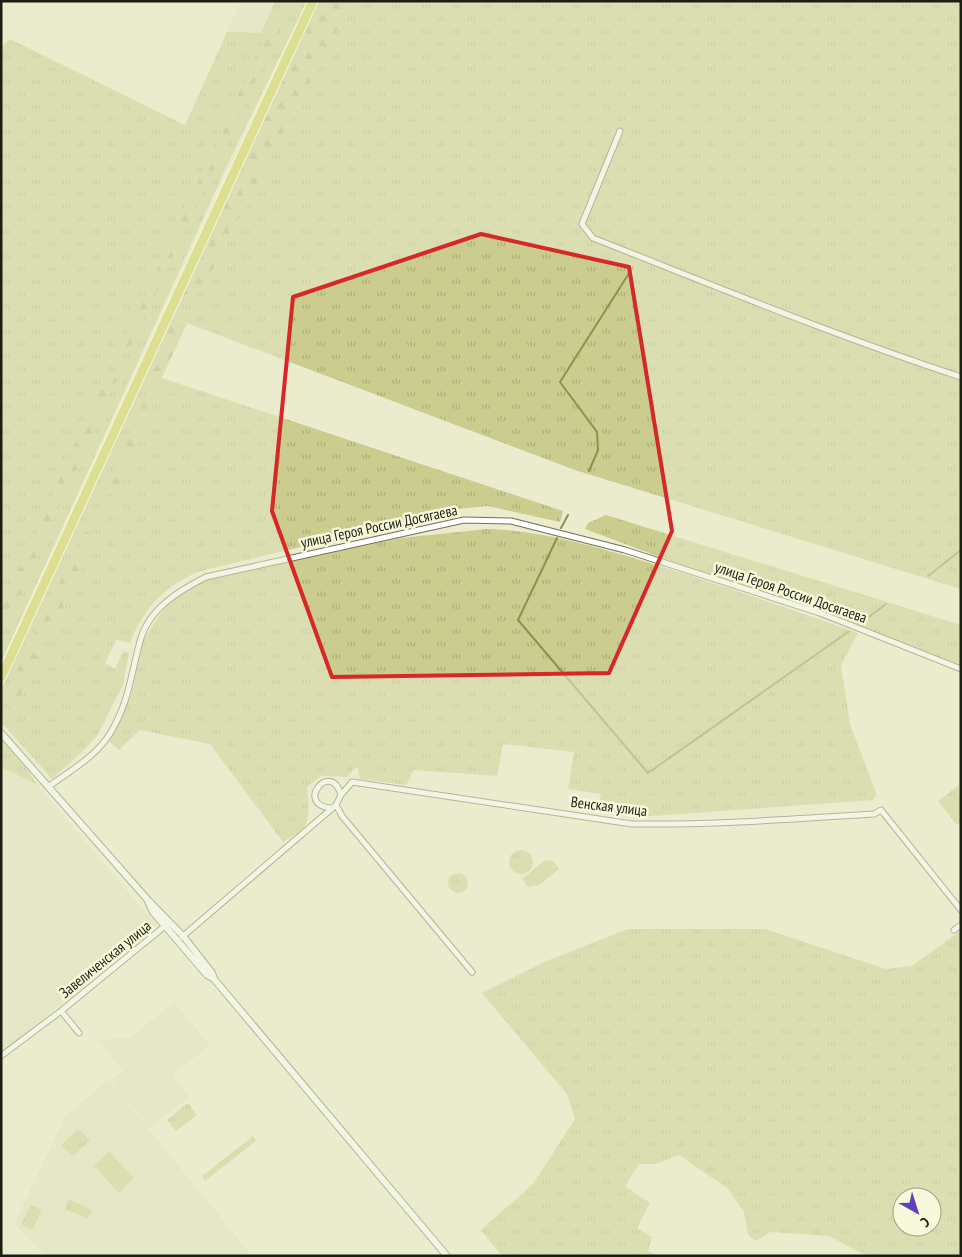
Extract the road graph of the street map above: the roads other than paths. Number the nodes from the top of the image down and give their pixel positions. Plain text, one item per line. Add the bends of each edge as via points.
1 (313, 1) edge
2 (620, 130) dead end
3 (961, 377) edge
4 (961, 669) edge
5 (1, 677) edge
6 (1, 733) edge
7 (48, 787) junction
8 (341, 795) junction
9 (336, 804) junction
10 (331, 808) junction
11 (147, 900) junction
12 (961, 910) edge
13 (961, 925) edge
14 (165, 926) junction
15 (954, 930) dead end
16 (180, 939) junction
17 (472, 972) dead end
18 (61, 1011) junction
19 (79, 1033) dead end
20 (1, 1056) edge
21 (447, 1256) edge

1 - 5 highway
2 - 3 street via 582,224 593,238 777,311
4 - 7 street, улица Героя России Досягаева via 820,613 625,550 511,521 464,520 206,577 180,590 164,603 141,637 133,677 110,733 96,753
6 - 7 street
7 - 11 street
8 - 9 street
8 - 10 street via 332,782 317,786 316,802
8 - 12 street, Венская улица via 352,782 632,824 797,819 874,814 881,810
9 - 10 street
9 - 17 street via 342,816
10 - 16 street
11 - 14 street via 152,912
11 - 16 street
13 - 15 street
14 - 16 street
14 - 18 street, Завеличенская улица
16 - 21 street via 212,973
18 - 19 street, Завеличенская улица
18 - 20 street, Завеличенская улица

